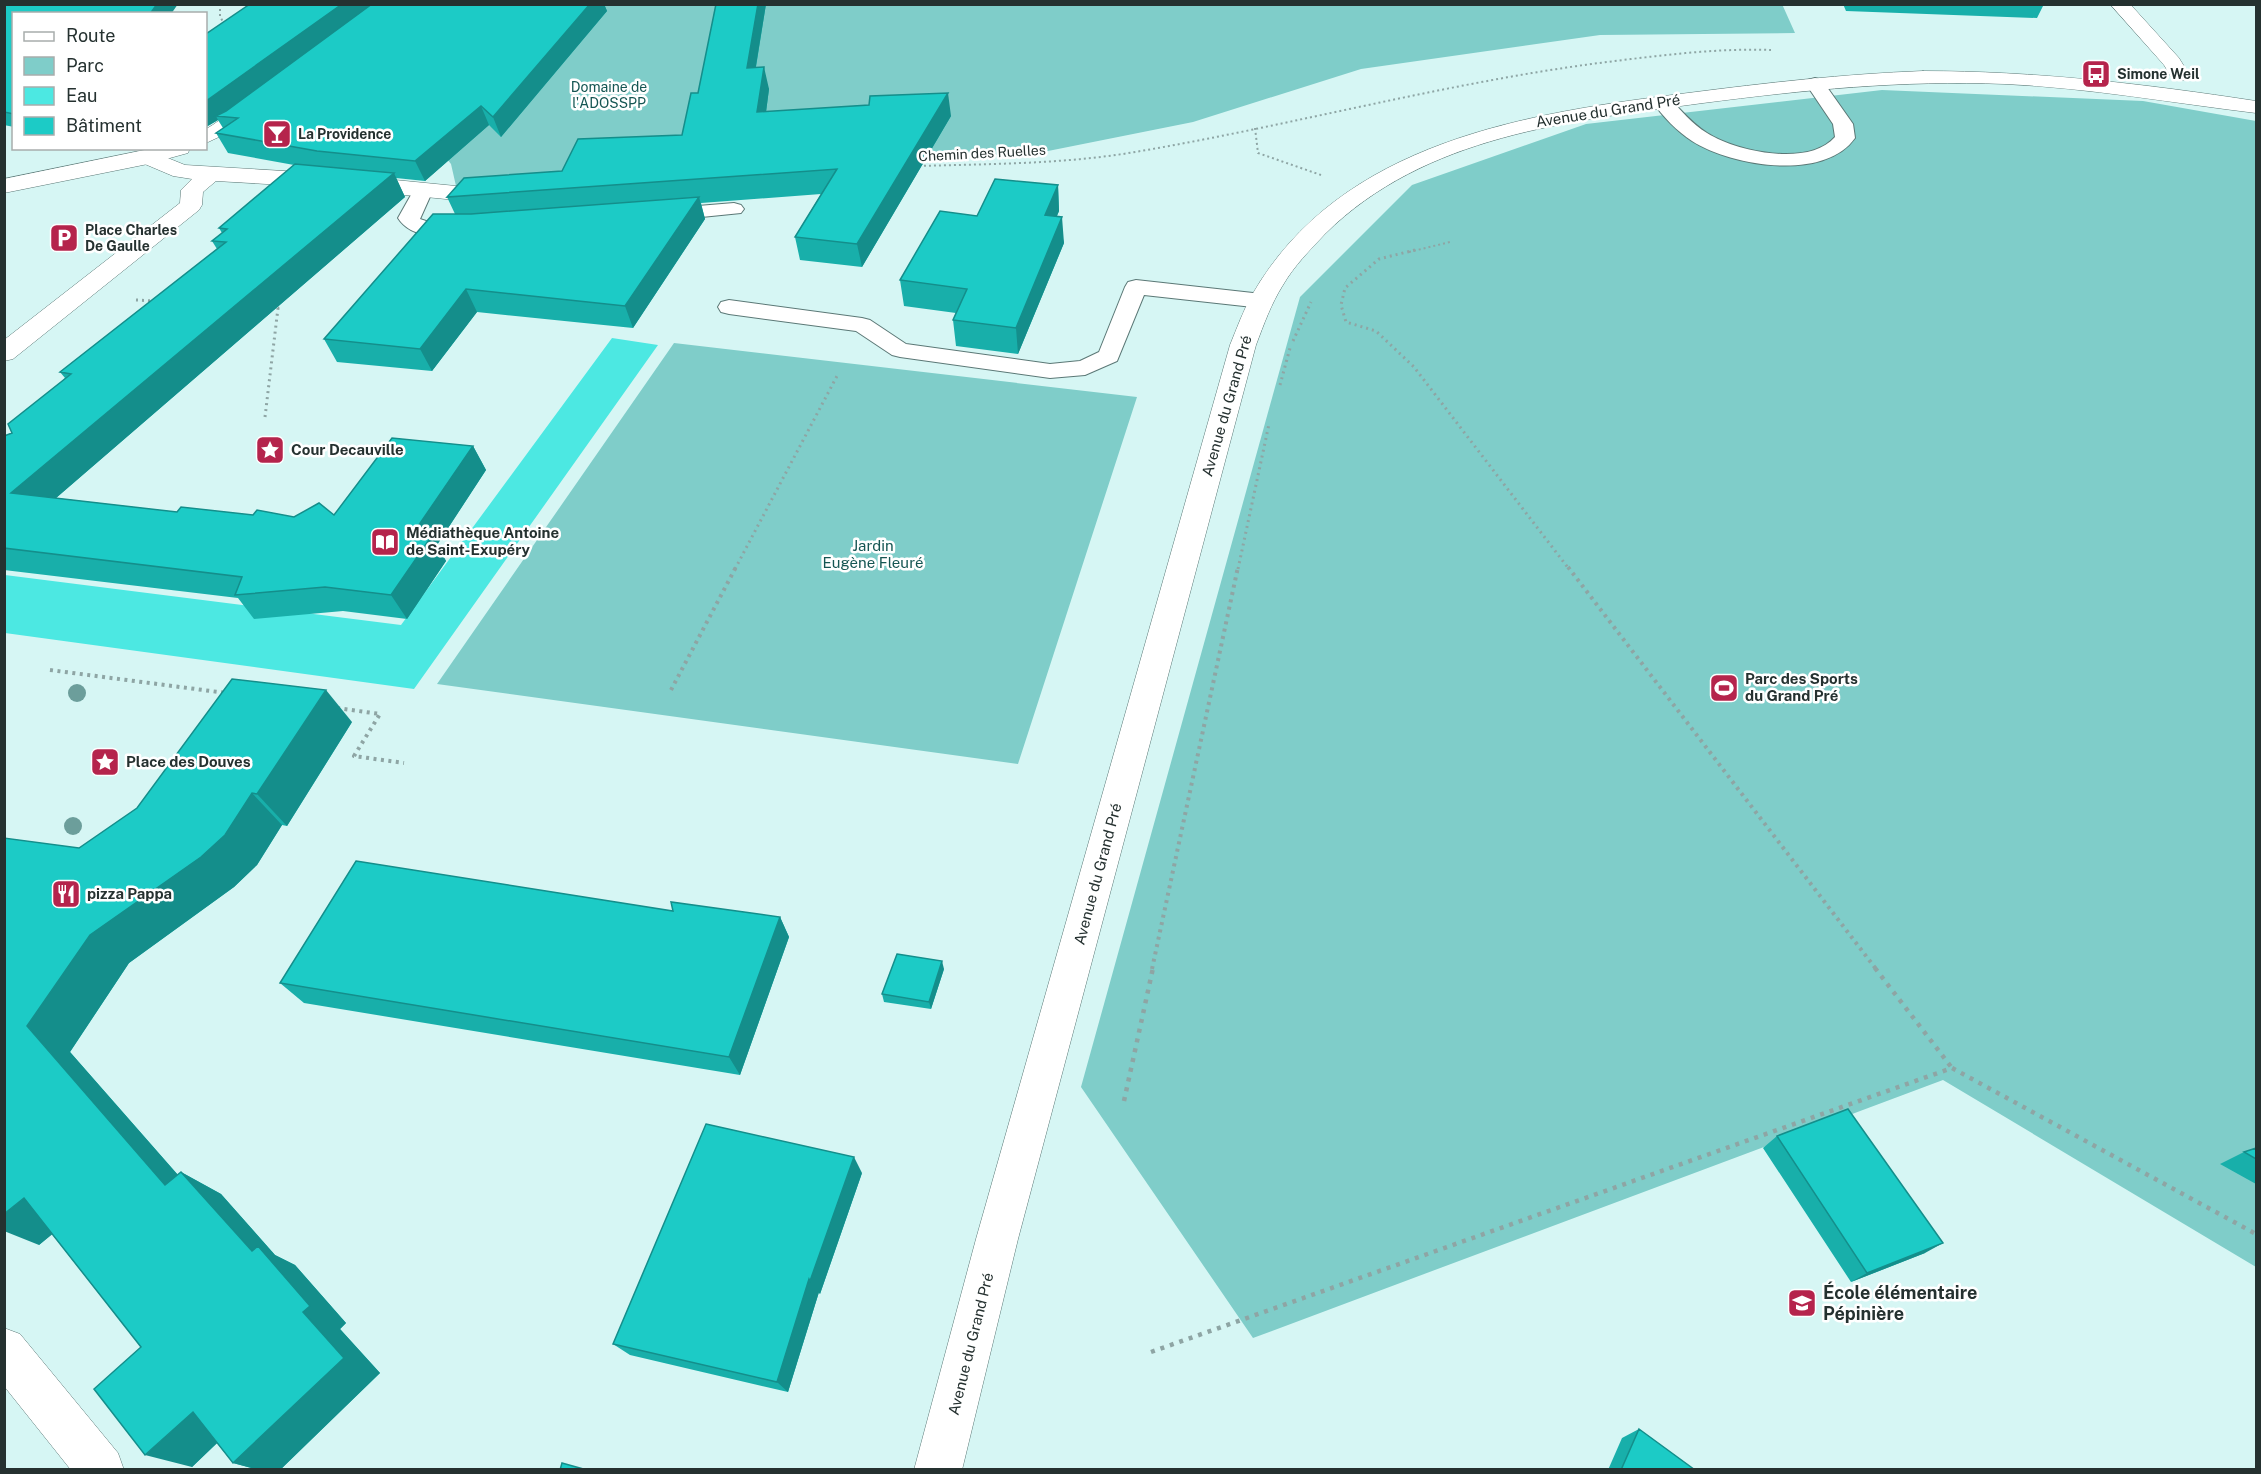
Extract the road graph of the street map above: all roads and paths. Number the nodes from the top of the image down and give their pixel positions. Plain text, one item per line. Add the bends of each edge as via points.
1 (220, 4) edge
2 (2120, 4) edge
3 (226, 28) edge
4 (2180, 76) dead end
5 (1815, 84) junction
6 (275, 92) edge
7 (1662, 102) junction
8 (2256, 108) edge
9 (207, 136) edge
10 (173, 150) edge
11 (148, 157) junction
12 (915, 166) edge
13 (211, 174) junction
14 (4, 186) edge
15 (423, 190) junction
16 (1364, 191) junction
17 (456, 193) edge
18 (734, 209) edge
19 (642, 216) edge
20 (482, 228) edge
21 (1450, 242) dead end
22 (78, 297) junction
23 (1314, 297) dead end
24 (160, 301) edge
25 (1262, 301) junction
26 (266, 307) edge
27 (729, 307) dead end
28 (4, 353) edge
29 (837, 376) dead end
30 (1279, 387) dead end
31 (265, 417) dead end
32 (1270, 418) dead end
33 (50, 670) dead end
34 (670, 690) dead end
35 (227, 693) edge
36 (333, 708) dead end
37 (404, 764) dead end
38 (1952, 1068) junction
39 (1124, 1101) dead end
40 (2256, 1234) edge
41 (4, 1350) edge
42 (1151, 1352) dead end
43 (101, 1470) edge
44 (938, 1470) edge

1 - 3 path
2 - 4 street
5 - 7 street, Avenue du Grand Pré
5 - 7 lane via 1844,124 1845,138 1835,149 1815,157 1757,158 1723,149 1698,136
5 - 8 street, Avenue du Grand Pré via 1924,77 2025,80 2111,87
6 - 9 street
7 - 16 street, Avenue du Grand Pré via 1572,114 1495,131 1432,155
10 - 11 street
11 - 13 street via 181,171
11 - 14 street
12 - 16 path, Chemin des Ruelles via 1058,160 1135,151 1255,128 1258,153
13 - 15 street
13 - 22 street via 192,190 190,205
15 - 17 street
15 - 20 lane via 408,218 418,228
16 - 25 street, Avenue du Grand Pré via 1317,230 1282,269
18 - 19 lane
21 - 38 path via 1379,259 1345,288 1341,305 1346,322 1376,331 1414,367
22 - 24 path
22 - 28 street
23 - 30 path via 1291,346
25 - 27 lane via 1136,287 1109,356 1085,368 1050,371 900,350 862,325
25 - 44 street, Avenue du Grand Pré via 1243,345 997,1239
26 - 31 path via 278,308
29 - 34 path
32 - 39 path
33 - 35 path
36 - 37 path via 380,714 354,756
38 - 40 path
38 - 42 path
41 - 43 street

